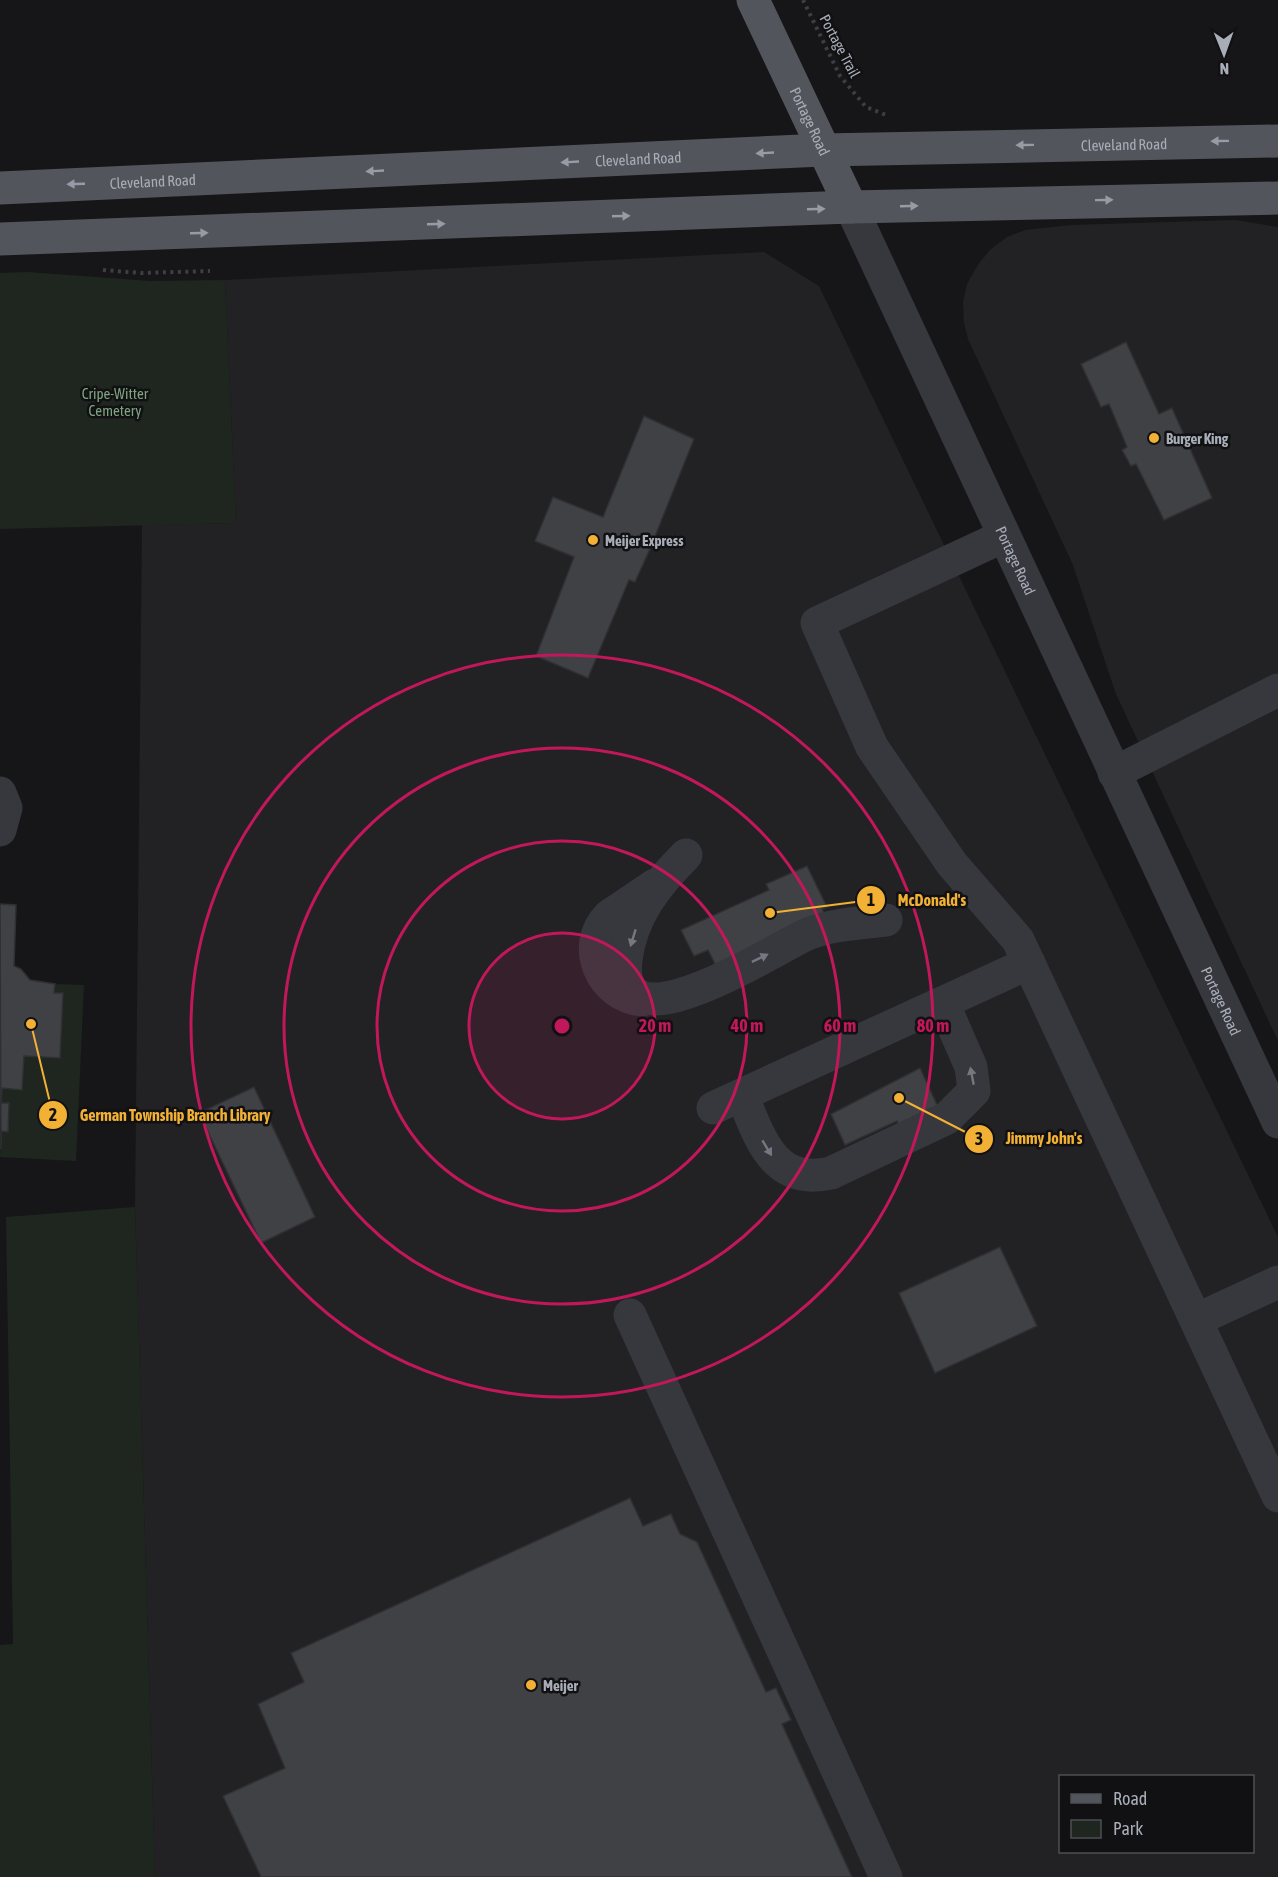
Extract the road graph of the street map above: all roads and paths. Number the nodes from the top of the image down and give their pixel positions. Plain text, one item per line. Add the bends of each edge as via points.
1 (753, 0) edge
2 (803, 0) edge
3 (883, 120) dead end
4 (1278, 141) edge
5 (824, 150) junction
6 (0, 188) edge
7 (1278, 198) edge
8 (851, 207) junction
9 (0, 239) edge
10 (1004, 536) junction
11 (1278, 690) edge
12 (1114, 773) junction
13 (0, 793) edge
14 (0, 830) edge
15 (686, 855) dead end
16 (886, 920) dead end
17 (1029, 963) junction
18 (943, 1003) junction
19 (1278, 1122) edge
20 (1278, 1282) edge
21 (630, 1315) dead end
22 (1196, 1320) junction
23 (1278, 1496) edge
24 (886, 1877) edge

1 - 5 main road, Portage Road
2 - 3 path, Portage Trail via 840,76 866,107 886,115
4 -> 5 main road, Cleveland Road
5 -> 6 main road, Cleveland Road
5 - 8 main road, Portage Road
8 -> 7 main road
9 -> 8 main road
8 - 10 street, Portage Road
10 - 12 street, Portage Road
10 - 17 street via 818,623 872,747 952,864 1018,940
11 - 12 street
12 - 19 street, Portage Road
13 - 14 street via 6,808
15 -> 16 street via 659,882 642,907 626,960 629,986 638,997 649,1001 665,1000 702,987 815,932
17 - 18 street
17 - 22 street
18 -> 18 street via 727,1102 776,1161 799,1174 815,1177 831,1173 947,1118 974,1091 971,1067
20 - 22 street
21 - 24 street
22 - 23 street

